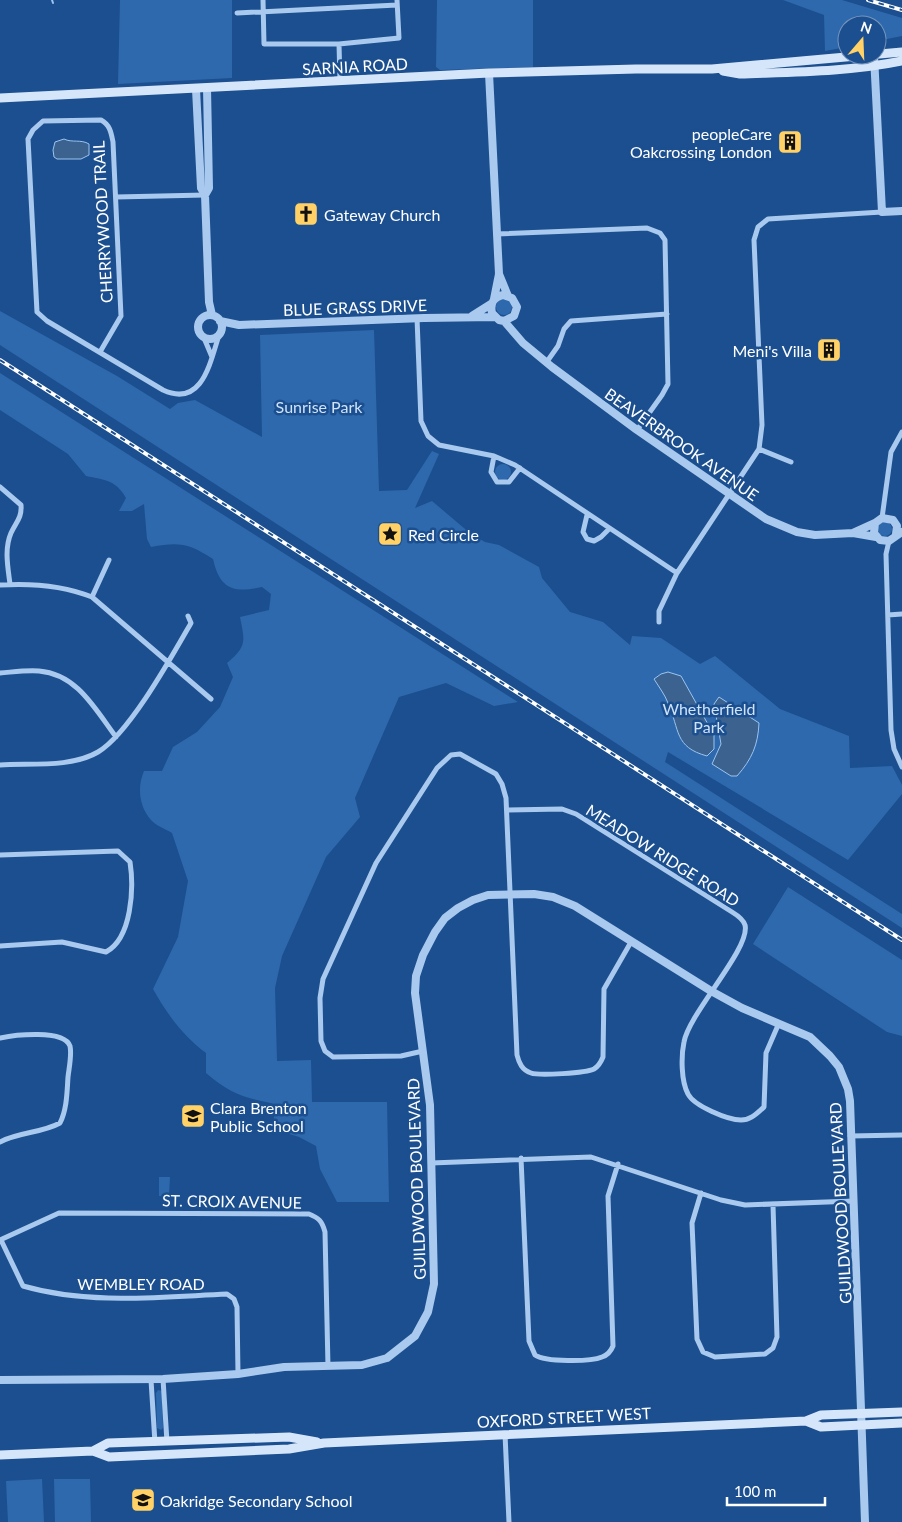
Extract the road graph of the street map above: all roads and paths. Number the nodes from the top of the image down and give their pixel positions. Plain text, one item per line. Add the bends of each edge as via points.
1 (263, 0) edge
2 (397, 2) edge
3 (264, 11) junction
4 (237, 13) dead end
5 (339, 44) junction
6 (902, 52) edge
7 (887, 54) edge
8 (837, 58) edge
9 (902, 61) edge
10 (875, 67) junction
11 (712, 69) junction
12 (489, 73) junction
13 (340, 82) junction
14 (207, 88) junction
15 (196, 89) junction
16 (0, 98) edge
17 (205, 195) junction
18 (116, 197) junction
19 (902, 211) edge
20 (882, 212) junction
21 (496, 234) junction
22 (498, 274) junction
23 (508, 296) junction
24 (493, 302) junction
25 (667, 314) junction
26 (208, 316) junction
27 (472, 316) junction
28 (514, 316) junction
29 (495, 317) junction
30 (418, 318) junction
31 (504, 321) junction
32 (220, 322) junction
33 (239, 325) junction
34 (515, 332) junction
35 (220, 334) junction
36 (204, 338) junction
37 (100, 352) junction
38 (212, 357) junction
39 (546, 363) junction
40 (637, 430) junction
41 (902, 432) edge
42 (759, 449) junction
43 (494, 456) junction
44 (791, 462) dead end
45 (520, 468) junction
46 (0, 488) edge
47 (730, 495) junction
48 (885, 505) junction
49 (587, 514) junction
50 (882, 518) junction
51 (875, 523) junction
52 (898, 528) edge
53 (609, 529) junction
54 (853, 533) junction
55 (878, 539) junction
56 (889, 541) junction
57 (886, 554) junction
58 (109, 560) dead end
59 (677, 573) junction
60 (10, 584) junction
61 (0, 585) edge
62 (92, 598) junction
63 (902, 614) edge
64 (888, 615) junction
65 (188, 616) dead end
66 (659, 622) dead end
67 (169, 662) junction
68 (0, 673) edge
69 (211, 699) dead end
70 (116, 737) junction
71 (0, 765) edge
72 (902, 766) edge
73 (507, 810) junction
74 (0, 855) edge
75 (511, 894) junction
76 (631, 942) junction
77 (0, 946) edge
78 (711, 991) junction
79 (779, 1023) junction
80 (0, 1038) edge
81 (423, 1051) junction
82 (902, 1135) edge
83 (850, 1136) junction
84 (0, 1142) edge
85 (521, 1158) junction
86 (431, 1163) junction
87 (618, 1164) junction
88 (701, 1193) junction
89 (854, 1201) junction
90 (773, 1205) junction
91 (0, 1240) edge
92 (328, 1366) junction
93 (238, 1374) junction
94 (163, 1379) junction
95 (0, 1380) edge
96 (151, 1380) junction
97 (902, 1412) edge
98 (863, 1414) junction
99 (806, 1421) junction
100 (902, 1423) edge
101 (863, 1425) junction
102 (505, 1434) junction
103 (167, 1442) junction
104 (155, 1443) junction
105 (324, 1444) junction
106 (93, 1451) junction
107 (0, 1455) edge
108 (509, 1522) edge
109 (865, 1522) edge

1 - 3 street
2 - 3 street
2 - 5 street via 399,38
3 - 4 street
3 - 5 street via 264,44
5 - 13 street
6 - 7 main road, SARNIA ROAD
8 - 11 main road, SARNIA ROAD
9 - 10 main road, SARNIA ROAD
10 - 11 main road, SARNIA ROAD via 740,74
10 - 20 street
11 - 12 main road, SARNIA ROAD
12 - 13 main road, SARNIA ROAD
12 - 21 street
13 - 14 main road, SARNIA ROAD
14 - 15 main road, SARNIA ROAD
14 - 17 street via 209,188
15 - 16 main road, SARNIA ROAD
15 - 17 street via 201,188
17 - 18 street
17 - 26 street
18 - 37 street, CHERRYWOOD TRAIL via 121,316
18 - 37 street, CHERRYWOOD TRAIL via 113,142 107,123 101,120 43,121 33,130 28,139 37,312
19 - 20 street
20 - 42 street via 768,219 758,227 754,240 762,425
21 - 22 street
21 - 25 street via 654,229 665,240
22 - 23 street
22 - 24 street
23 - 24 street via 503,295
23 - 28 street via 517,306
24 - 27 street
24 - 29 street
25 - 39 street via 571,321
25 - 40 street via 668,384
26 - 32 street
26 - 36 street via 199,322 198,328
27 - 29 street, BLUE GRASS DRIVE
27 - 30 street, BLUE GRASS DRIVE
28 - 31 street
28 - 34 street
29 - 31 street
30 - 33 street, BLUE GRASS DRIVE
30 - 43 street via 421,421 428,436 439,445
31 - 34 street, BEAVERBROOK AVENUE
32 - 33 street, BLUE GRASS DRIVE
32 - 35 street
33 - 35 street, BLUE GRASS DRIVE
34 - 39 street, BEAVERBROOK AVENUE
35 - 36 street via 212,339
35 - 38 street, CHERRYWOOD TRAIL
36 - 38 street
37 - 38 street, CHERRYWOOD TRAIL via 163,390 179,395 190,393 198,386
39 - 40 street, BEAVERBROOK AVENUE
40 - 47 street, BEAVERBROOK AVENUE
41 - 48 street via 891,452
42 - 44 street
42 - 47 street
43 - 45 street
43 - 45 street via 491,472 498,482 509,482
45 - 49 street
46 - 60 street via 21,505 22,515 11,533 8,546
47 - 54 street, BEAVERBROOK AVENUE via 766,519 797,532 815,535
47 - 59 street
48 - 50 street
48 - 52 street
49 - 53 street
49 - 53 street via 583,532 587,539 594,541
50 - 51 street
50 - 52 street
51 - 54 street, BEAVERBROOK AVENUE
51 - 55 street via 873,528
52 - 56 street
53 - 59 street
54 - 55 street, BEAVERBROOK AVENUE
55 - 56 street
55 - 57 street
56 - 57 street
57 - 64 street
58 - 62 street
59 - 66 street via 659,611
60 - 61 street
60 - 62 street via 53,586
62 - 67 street
63 - 64 street
64 - 72 street via 891,730 894,749
65 - 67 street via 191,623
67 - 69 street
67 - 70 street
68 - 70 street via 39,671 67,678
70 - 71 street via 97,753 70,761
73 - 75 street
73 - 78 street, MEADOW RIDGE ROAD via 562,809 576,814 740,917 745,924 741,944
73 - 81 street via 502,784 496,774 460,754 444,760 376,863 323,979 321,1041 325,1051 333,1057 400,1056
74 - 77 street via 118,850 130,862 132,898 120,939 114,948 106,952 62,942
75 - 76 street, GUILDWOOD BOULEVARD via 534,894 565,901
75 - 76 street via 517,1055 520,1064 533,1074 592,1070 600,1064 603,1057 604,988
75 - 81 street, GUILDWOOD BOULEVARD via 473,900 445,918 435,932 416,976 415,993
76 - 78 street, GUILDWOOD BOULEVARD
78 - 79 street, GUILDWOOD BOULEVARD
78 - 79 street, MEADOW RIDGE ROAD via 689,1027 684,1042 683,1071 688,1094 706,1109 741,1120 754,1117 764,1107 766,1054
79 - 83 street, GUILDWOOD BOULEVARD via 810,1037 839,1066 848,1089
80 - 84 street via 57,1035 70,1046 66,1106 60,1123
81 - 86 street, GUILDWOOD BOULEVARD via 430,1105
82 - 83 street
83 - 89 street, GUILDWOOD BOULEVARD
85 - 86 street
85 - 87 street via 591,1157
85 - 87 street via 529,1341 535,1355 547,1360 598,1358 609,1353 614,1346 608,1196
86 - 92 street, GUILDWOOD BOULEVARD via 434,1284 428,1312 415,1336 387,1358 362,1365
87 - 88 street
88 - 90 street via 745,1205
88 - 90 street via 692,1224 697,1339 703,1352 715,1357 765,1354 776,1341
89 - 90 street
89 - 98 street, GUILDWOOD BOULEVARD
91 - 92 street, ST. CROIX AVENUE via 59,1213 309,1214 318,1218 325,1232
91 - 93 street, WEMBLEY ROAD via 23,1286 41,1292 91,1299 227,1294 237,1307
92 - 93 street, GUILDWOOD BOULEVARD via 284,1367
93 - 94 street, GUILDWOOD BOULEVARD
94 - 96 street, GUILDWOOD BOULEVARD
94 - 103 street
95 - 96 street, GUILDWOOD BOULEVARD
96 - 104 street
97 - 98 main road, OXFORD STREET WEST
98 - 99 main road, OXFORD STREET WEST via 821,1415
98 - 101 street, GUILDWOOD BOULEVARD
99 - 101 main road, OXFORD STREET WEST via 821,1427
99 - 102 main road, OXFORD STREET WEST
100 - 101 main road, OXFORD STREET WEST
101 - 109 street, GUILDWOOD BOULEVARD
102 - 105 main road, OXFORD STREET WEST
102 - 108 street
103 - 104 main road, OXFORD STREET WEST
103 - 105 main road, OXFORD STREET WEST via 289,1437
104 - 106 main road, OXFORD STREET WEST via 108,1443
105 - 106 main road, OXFORD STREET WEST via 290,1449 109,1457
106 - 107 main road, OXFORD STREET WEST

